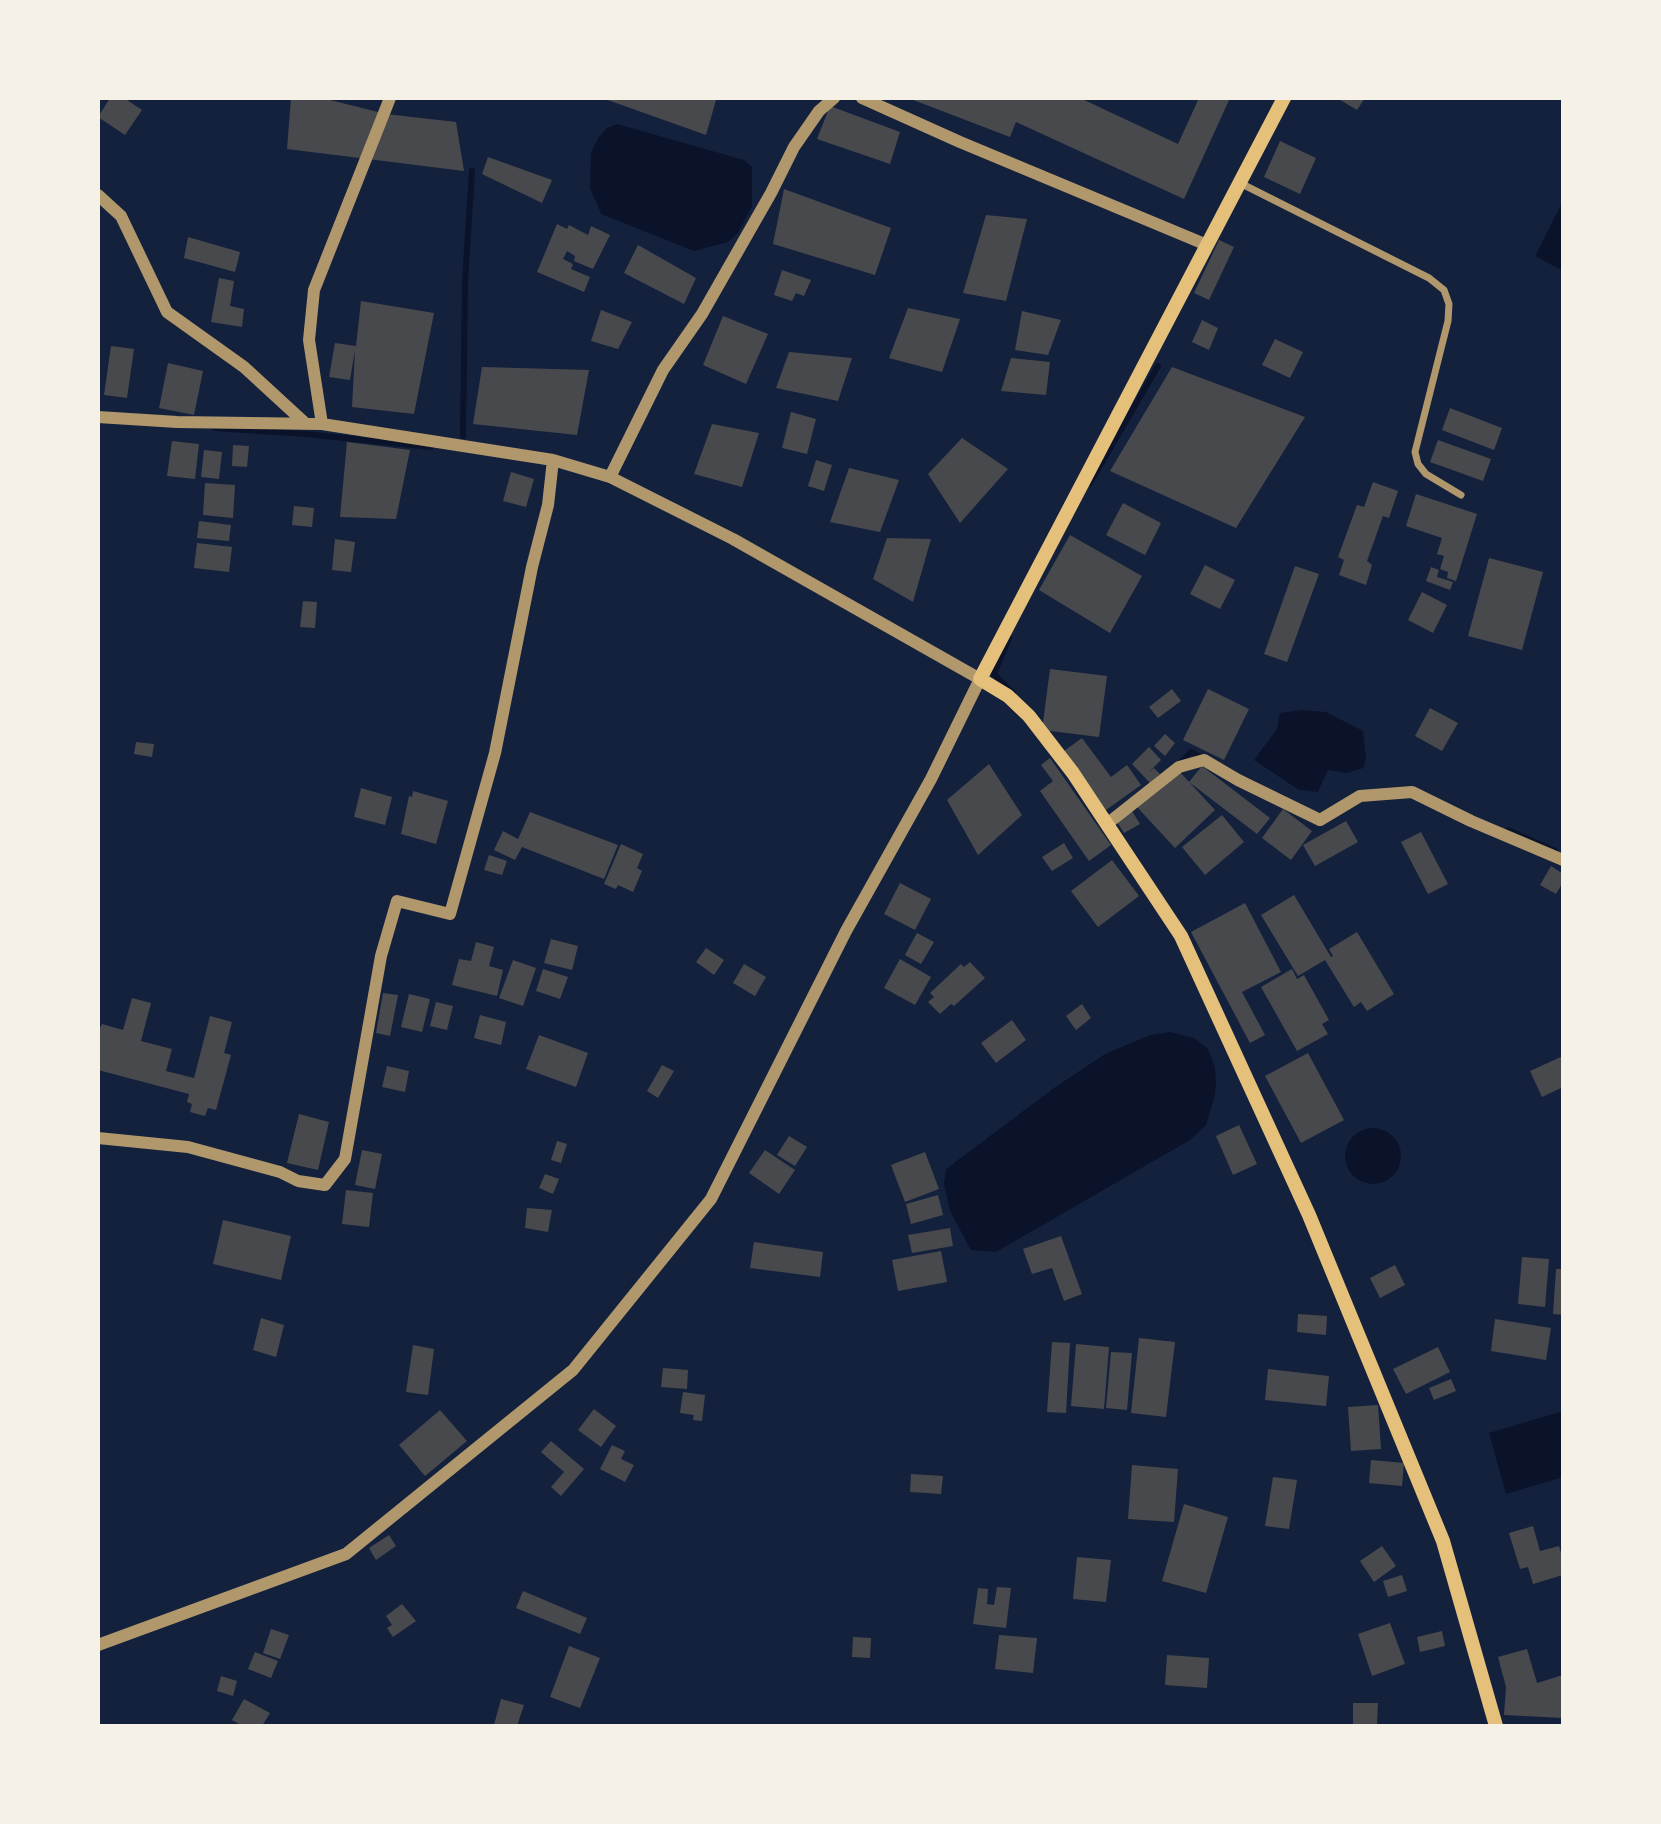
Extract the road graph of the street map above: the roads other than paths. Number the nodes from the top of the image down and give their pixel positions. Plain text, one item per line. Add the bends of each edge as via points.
1 (390, 98) edge
2 (862, 98) edge
3 (1284, 98) edge
4 (829, 100) edge
5 (1240, 183) junction
6 (98, 195) edge
7 (1207, 245) junction
8 (98, 417) edge
9 (306, 424) junction
10 (322, 424) junction
11 (553, 460) junction
12 (610, 477) junction
13 (1461, 495) dead end
14 (980, 679) junction
15 (1107, 824) junction
16 (1563, 860) edge
17 (98, 1138) edge
18 (98, 1645) edge
19 (1496, 1726) edge

1 - 10 street via 314,290 309,340
2 - 7 street
3 - 5 main road
4 - 12 street via 794,147 702,314 663,370
5 - 7 main road
5 - 13 street via 1429,278 1444,290 1448,321 1415,452 1426,474
6 - 9 street via 121,216 167,312 244,367
7 - 14 main road
8 - 9 street
9 - 10 street
10 - 11 street
11 - 12 street
11 - 17 street via 548,505 495,753 450,914 397,901 381,956 345,1159 324,1185 188,1147
12 - 14 street via 733,539
14 - 15 main road via 1029,716
14 - 18 street via 711,1199 573,1370 346,1554
15 - 16 street via 1179,767 1204,760 1320,820 1360,796 1412,792
15 - 19 main road via 1181,936 1310,1215 1443,1541

